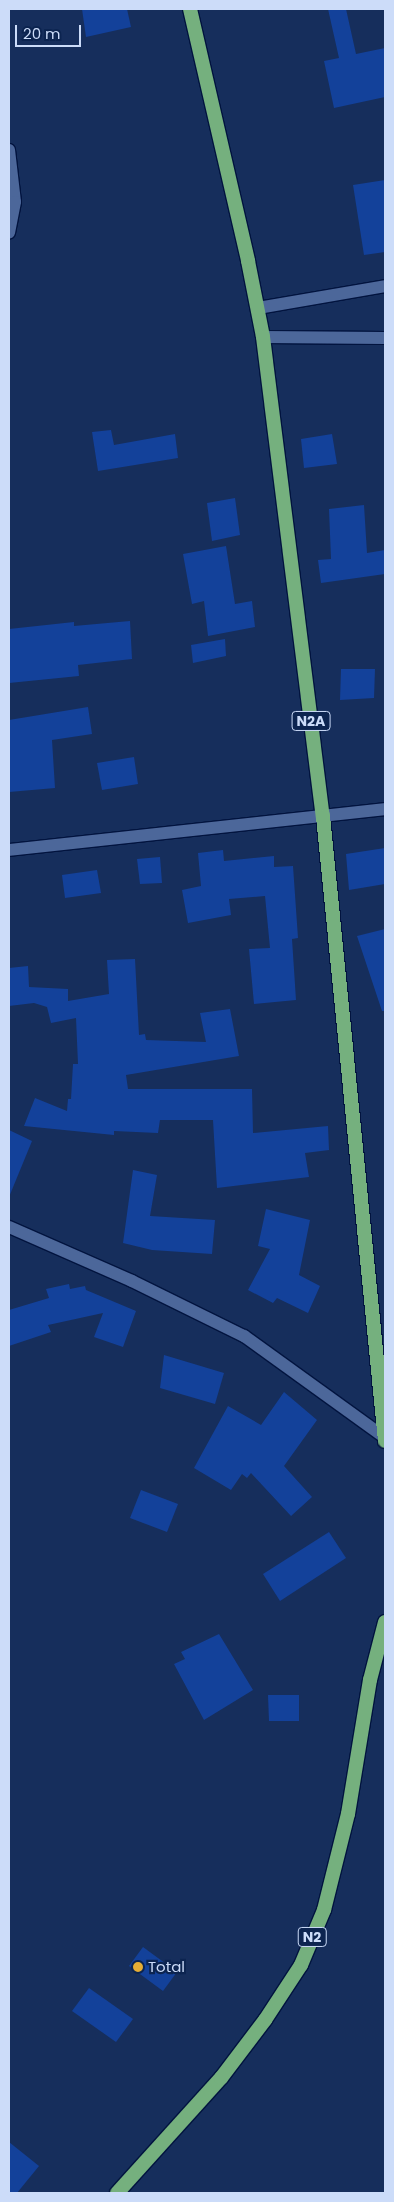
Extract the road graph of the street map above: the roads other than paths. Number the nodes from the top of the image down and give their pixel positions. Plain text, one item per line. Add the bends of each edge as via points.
1 (190, 9) edge
2 (9, 150) edge
3 (9, 232) edge
4 (385, 286) edge
5 (258, 308) junction
6 (263, 337) junction
7 (385, 338) edge
8 (385, 809) edge
9 (323, 816) junction
10 (9, 850) edge
11 (9, 1227) edge
12 (385, 1439) edge
13 (385, 1622) edge
14 (117, 2193) edge

1 - 5 highway, N2A
2 - 3 street via 15,202
4 - 5 street
5 - 6 highway, N2A
6 - 7 street
6 - 9 highway, N2A
8 - 9 street
9 - 10 street
9 - 12 highway, N2A
11 - 12 street via 132,1280 244,1336
13 - 14 highway, N2 via 370,1680 348,1814 324,1910 301,1965 221,2078

